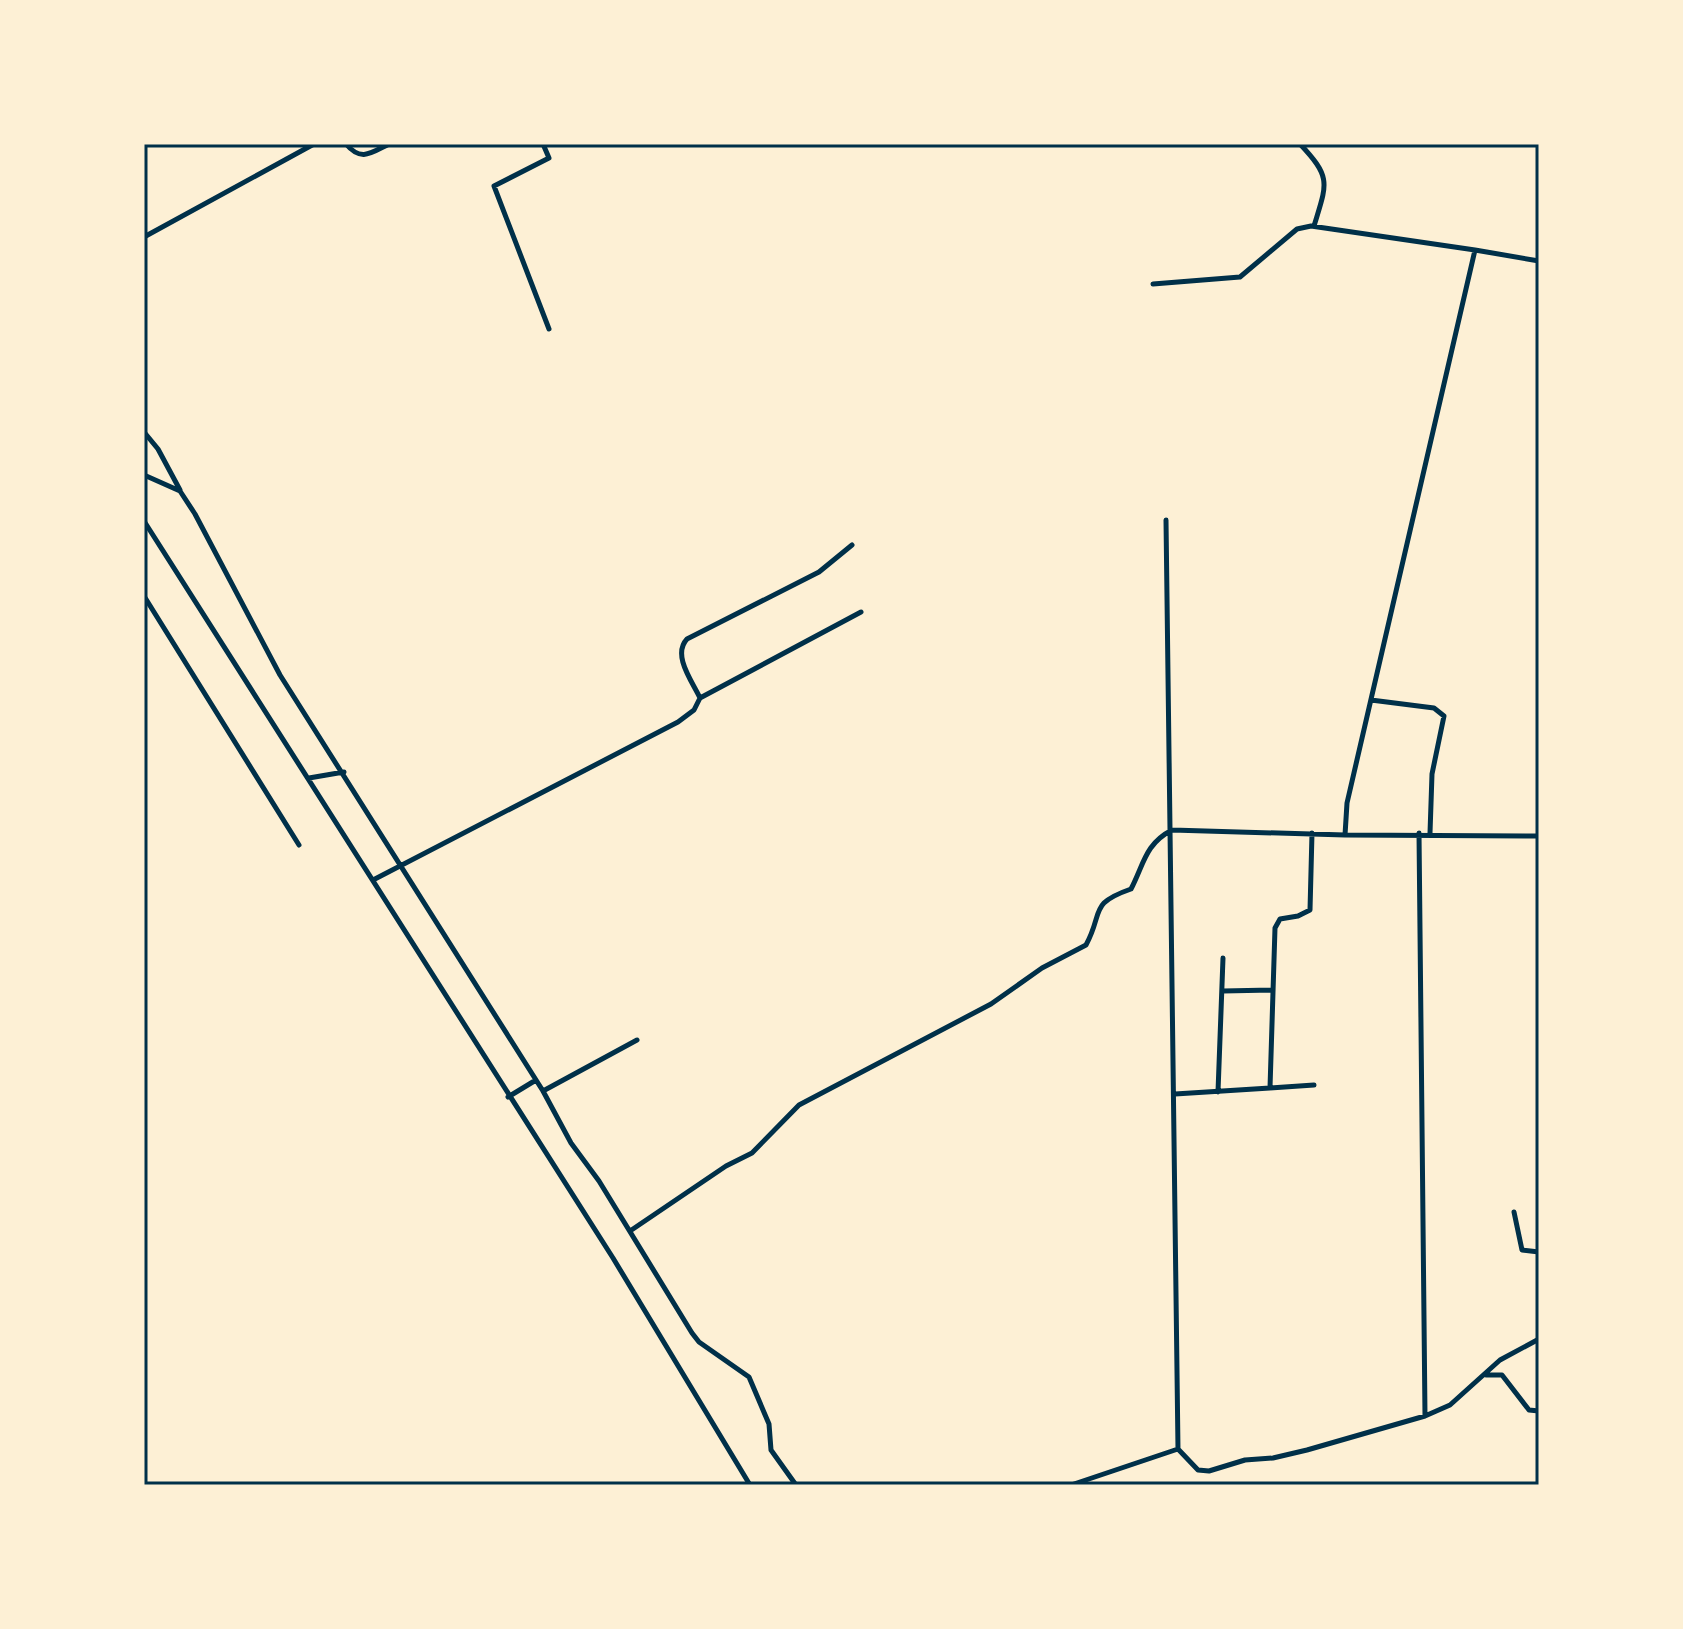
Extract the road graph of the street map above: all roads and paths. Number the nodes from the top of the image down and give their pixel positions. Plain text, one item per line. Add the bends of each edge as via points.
1 (314, 144) edge
2 (346, 144) edge
3 (389, 144) edge
4 (543, 144) edge
5 (1300, 144) edge
6 (1314, 226) junction
7 (144, 237) edge
8 (1475, 250) junction
9 (1539, 261) edge
10 (1153, 284) dead end
11 (549, 329) dead end
12 (144, 432) edge
13 (144, 475) edge
14 (180, 491) junction
15 (1166, 520) dead end
16 (144, 521) edge
17 (852, 545) dead end
18 (144, 596) edge
19 (861, 612) dead end
20 (700, 698) junction
21 (1371, 700) junction
22 (344, 772) junction
23 (309, 778) junction
24 (1172, 830) junction
25 (1312, 833) junction
26 (1419, 833) junction
27 (1430, 833) junction
28 (1345, 835) junction
29 (1539, 836) edge
30 (299, 845) dead end
31 (403, 865) junction
32 (373, 880) junction
33 (1223, 958) dead end
34 (1272, 990) junction
35 (1223, 991) junction
36 (637, 1040) dead end
37 (536, 1080) junction
38 (1314, 1085) dead end
39 (1270, 1088) junction
40 (543, 1091) junction
41 (1218, 1092) junction
42 (1175, 1094) junction
43 (508, 1097) junction
44 (1514, 1212) dead end
45 (630, 1231) junction
46 (1539, 1252) edge
47 (1539, 1339) edge
48 (1500, 1360) junction
49 (1485, 1375) junction
50 (1502, 1375) junction
51 (1539, 1411) edge
52 (1425, 1416) junction
53 (1178, 1449) junction
54 (750, 1485) edge
55 (796, 1485) edge
56 (1071, 1485) edge

1 - 7 street
2 - 3 street via 363,156
4 - 11 street via 549,158 494,186
5 - 6 street via 1327,180
6 - 8 street
6 - 10 street via 1297,229 1240,277
8 - 9 street
8 - 21 street
12 - 14 street
13 - 14 street
14 - 22 street via 280,675
15 - 24 street
16 - 23 street
17 - 20 street via 819,572 681,645 680,655
18 - 30 street
19 - 20 street
20 - 31 street via 678,722
21 - 27 street via 1434,708 1444,716 1432,774
21 - 28 street via 1347,803
22 - 23 street
22 - 31 street
23 - 32 street
24 - 25 street
24 - 42 street
24 - 45 street via 1150,845 1131,889 1107,897 1086,945 991,1004 799,1105 752,1153
25 - 28 street
25 - 34 street via 1311,904 1307,913 1277,921
26 - 27 street
26 - 28 street
26 - 52 street
27 - 29 street
31 - 32 street
31 - 37 street
32 - 43 street
33 - 35 street
34 - 35 street
34 - 39 street
35 - 41 street
36 - 40 street
37 - 40 street
37 - 43 street
38 - 39 street
39 - 41 street
40 - 45 street
41 - 42 street
42 - 53 street
43 - 54 street
44 - 46 street via 1522,1250
45 - 55 street via 699,1342 749,1377 769,1424 771,1450
47 - 48 street
48 - 49 street
48 - 50 street
49 - 50 street
49 - 52 street via 1450,1405
50 - 51 street via 1529,1410
52 - 53 street via 1209,1471 1198,1470
53 - 56 street

